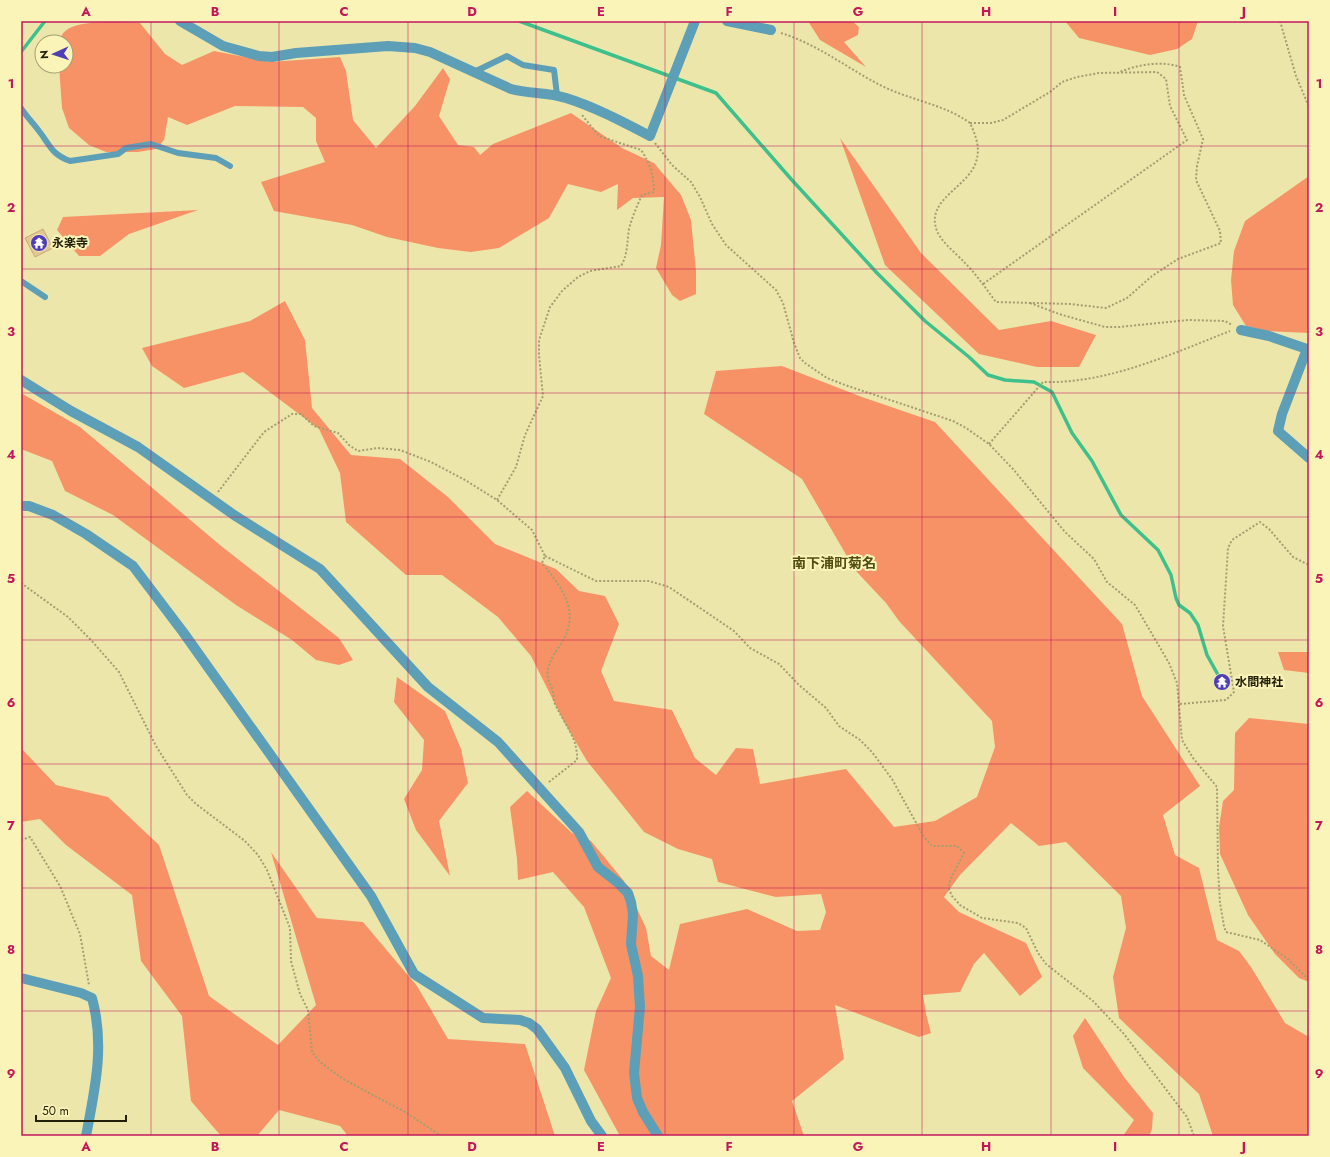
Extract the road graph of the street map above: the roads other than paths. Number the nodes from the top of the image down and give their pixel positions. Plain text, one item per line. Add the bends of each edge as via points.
1 (180, 21) edge
2 (695, 21) edge
3 (726, 21) edge
4 (771, 30) road end
5 (474, 72) junction
6 (557, 95) junction
7 (21, 108) edge
8 (230, 166) dead end
9 (21, 281) edge
10 (45, 297) dead end
11 (1241, 330) road end
12 (21, 380) edge
13 (1309, 458) edge
14 (21, 506) edge
15 (21, 978) edge
16 (86, 1136) edge
17 (602, 1136) edge
18 (658, 1136) edge

1 - 5 street via 223,46 258,56 400,46 430,52
2 - 6 street via 650,136
3 - 4 street
5 - 6 street via 524,93
5 - 6 lane via 507,56 523,65 554,70
7 - 8 lane via 49,147 70,161 118,154 126,148 151,144 178,153 216,158
9 - 10 lane
11 - 13 street via 1307,348 1278,431
12 - 18 street via 71,411 138,447 320,569 428,687 498,742 579,832 598,867 628,893 631,902 631,944 638,976 640,1007 635,1048 637,1098
14 - 17 street via 29,506 53,515 133,566 371,896 414,974 483,1018 520,1020 537,1029 565,1068 591,1121
15 - 16 street via 92,998 98,1020 99,1039 96,1080

